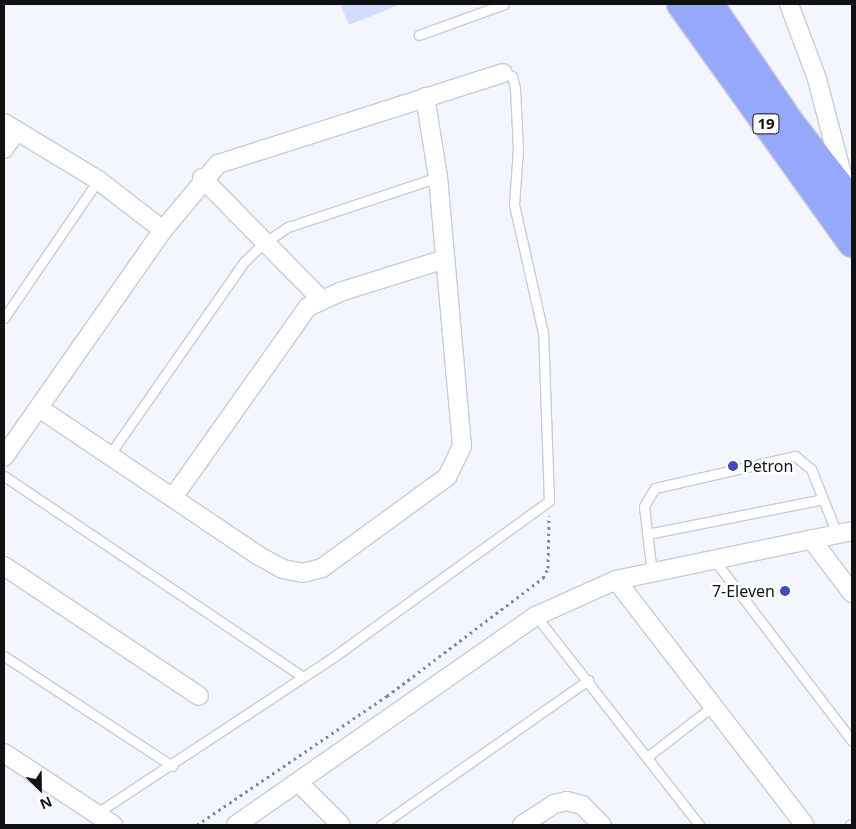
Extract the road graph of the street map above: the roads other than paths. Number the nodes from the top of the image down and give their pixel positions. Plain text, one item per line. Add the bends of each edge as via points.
1 (504, 4) edge
2 (680, 4) edge
3 (709, 4) edge
4 (789, 4) edge
5 (419, 34) dead end
6 (503, 73) joint
7 (425, 97) junction
8 (10, 127) edge
9 (4, 149) edge
10 (438, 177) junction
11 (202, 178) junction
12 (98, 180) junction
13 (850, 200) edge
14 (163, 230) junction
15 (264, 243) junction
16 (852, 243) edge
17 (446, 258) junction
18 (321, 299) junction
19 (4, 318) edge
20 (40, 408) junction
21 (110, 454) junction
22 (4, 457) edge
23 (4, 476) edge
24 (174, 496) junction
25 (823, 498) junction
26 (844, 533) edge
27 (647, 534) junction
28 (811, 539) junction
29 (715, 561) junction
30 (4, 566) edge
31 (653, 575) junction
32 (616, 580) junction
33 (852, 593) edge
34 (536, 616) junction
35 (4, 656) edge
36 (303, 677) junction
37 (588, 680) junction
38 (199, 696) dead end
39 (713, 706) junction
40 (852, 741) edge
41 (4, 752) edge
42 (646, 757) junction
43 (172, 766) junction
44 (299, 782) junction
45 (97, 813) junction
46 (113, 825) edge
47 (238, 825) edge
48 (342, 825) edge
49 (381, 825) edge
50 (522, 825) edge
51 (602, 825) edge
52 (699, 825) edge
53 (805, 825) edge

1 - 5 lane
2 - 16 highway, 19
3 - 13 highway, 19 via 791,124
4 - 13 street via 817,79
6 - 7 street
6 - 36 lane via 512,76 515,88 518,150 514,204 543,333 550,501
7 - 10 street
7 - 11 street via 237,155
8 - 9 street
8 - 12 street
10 - 15 lane via 288,227
10 - 17 street
11 - 14 street
11 - 15 street
12 - 14 street
12 - 19 lane
14 - 20 street
15 - 18 street
15 - 21 lane via 244,262
17 - 18 street
17 - 24 street via 462,446 447,477 322,568 303,573 283,569 261,557
18 - 24 street via 308,308
20 - 21 street
20 - 22 street
21 - 24 street
23 - 36 lane
25 - 26 lane
25 - 27 lane
25 - 27 lane via 811,469 795,456 655,488 644,506
26 - 28 street
27 - 31 lane
28 - 29 street
28 - 33 street
29 - 31 street
29 - 40 lane
30 - 38 street
31 - 32 street
32 - 34 street
32 - 39 street
34 - 37 lane
34 - 44 street
35 - 43 lane
36 - 43 lane
37 - 42 lane
37 - 49 lane
39 - 42 lane
39 - 53 street
41 - 45 street
42 - 52 lane
43 - 45 lane
44 - 47 street
44 - 48 street
45 - 46 street
50 - 51 street via 554,804 567,802 582,804

